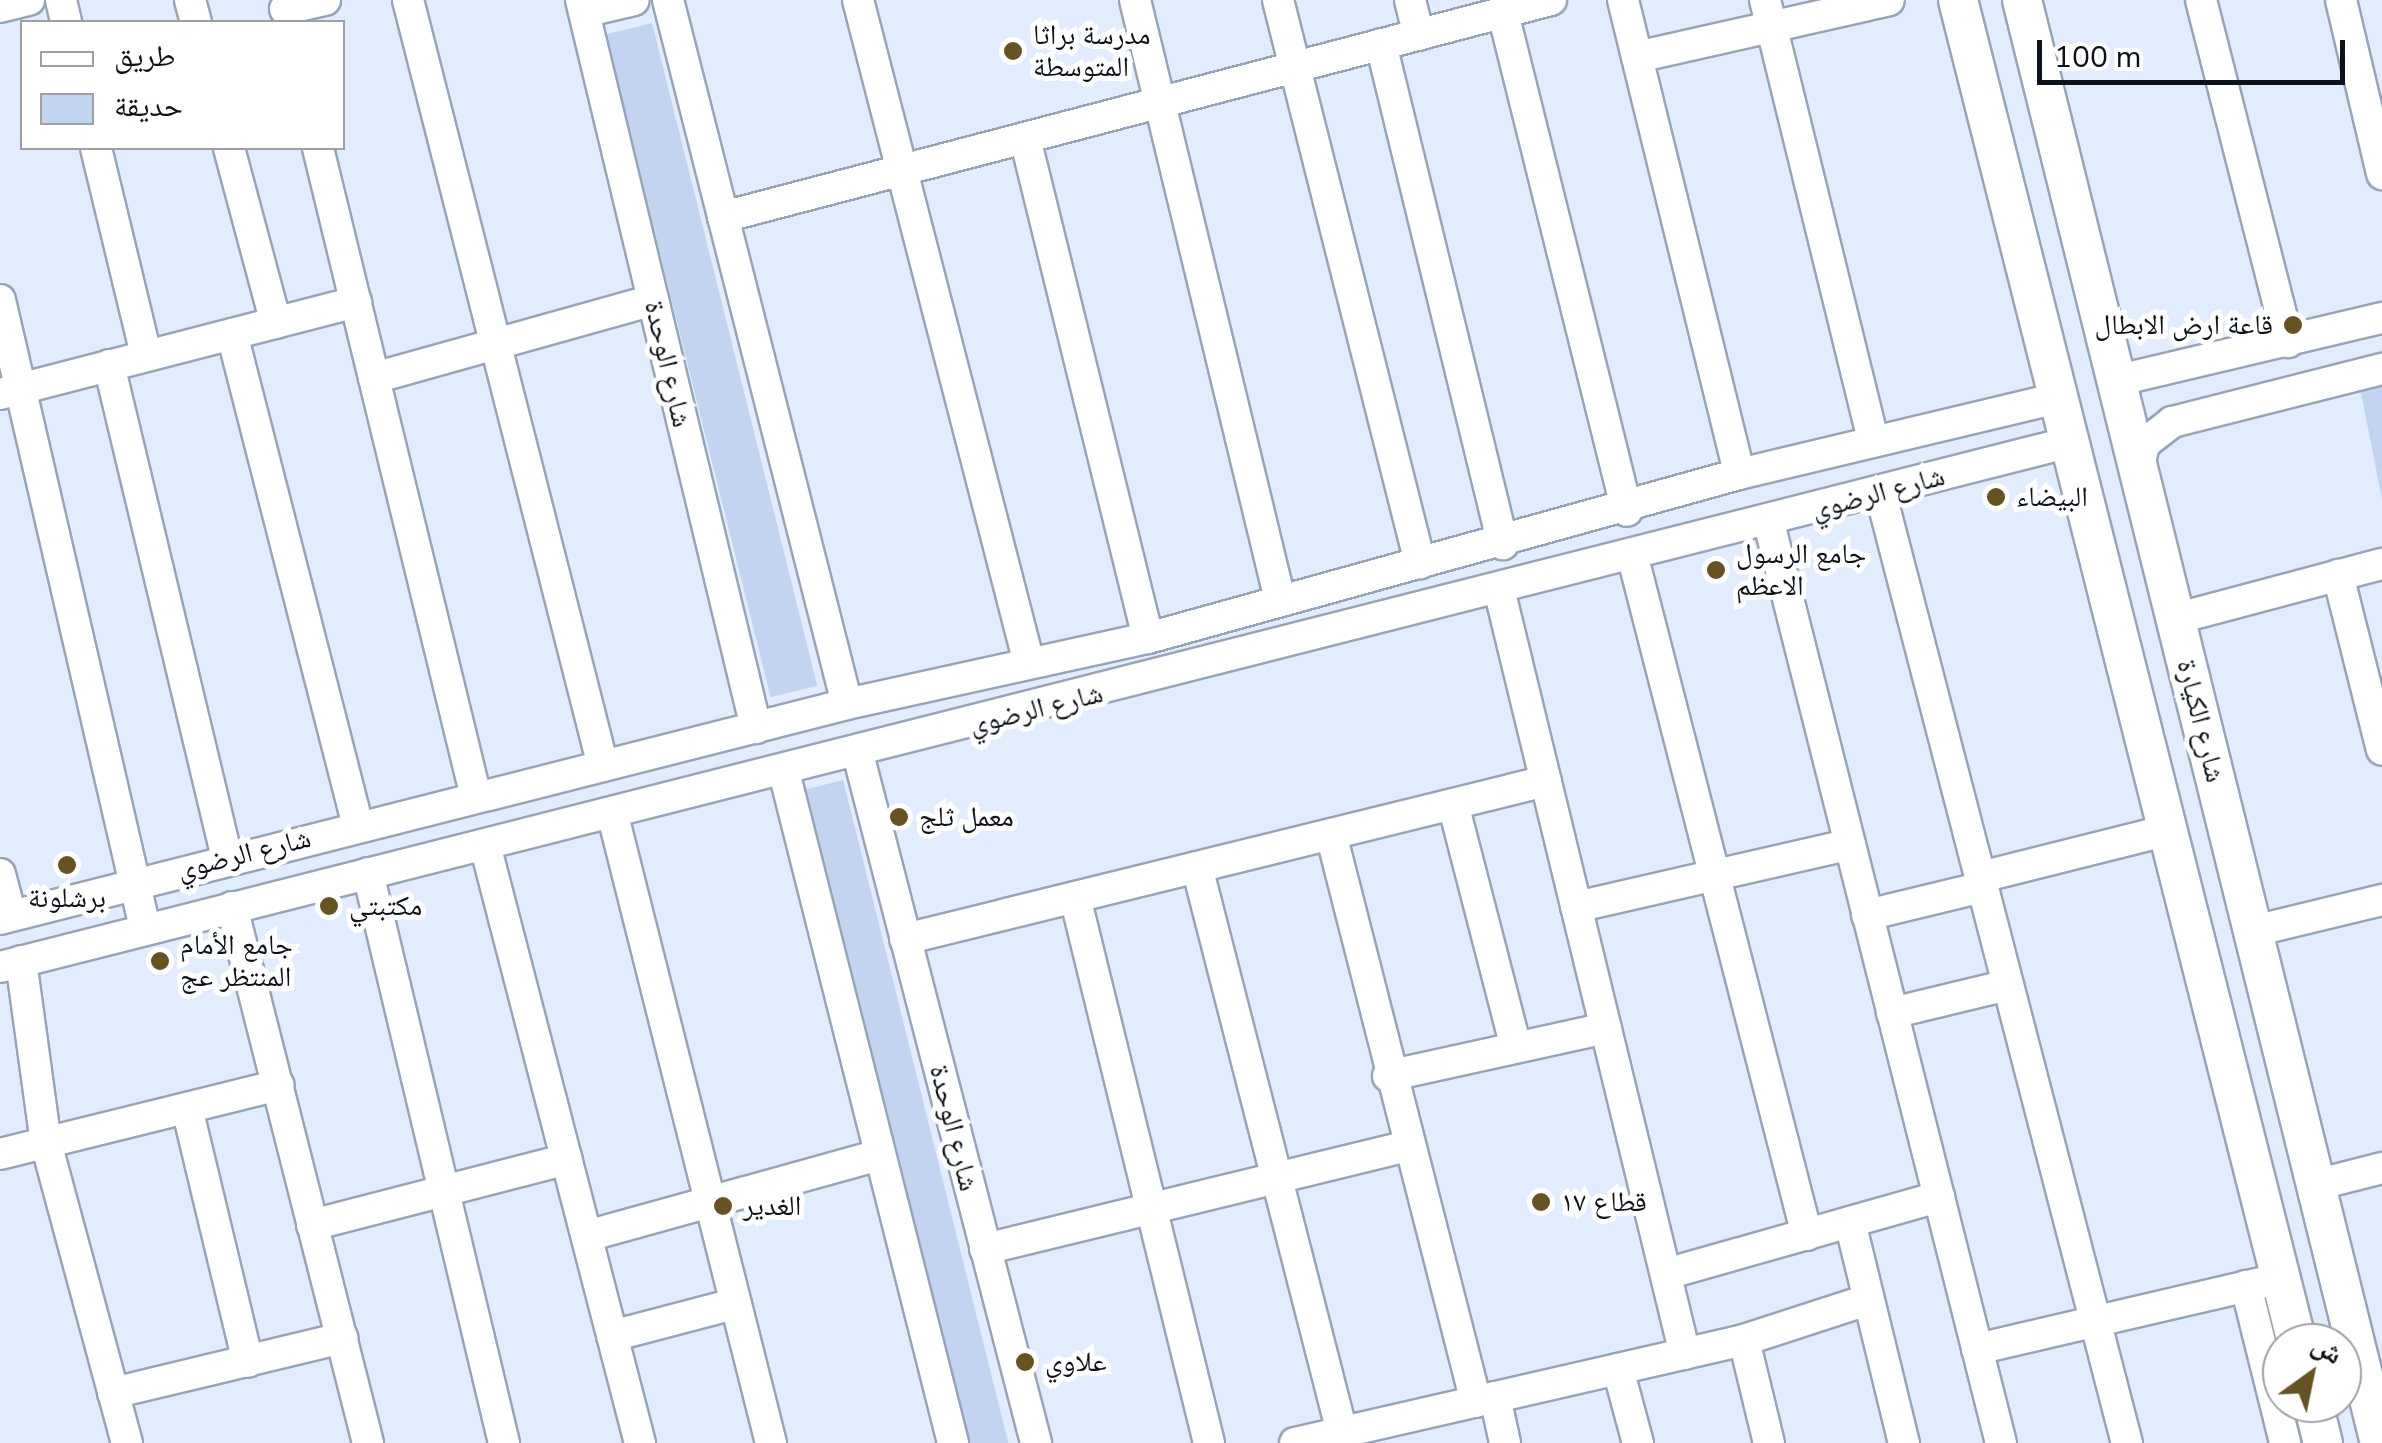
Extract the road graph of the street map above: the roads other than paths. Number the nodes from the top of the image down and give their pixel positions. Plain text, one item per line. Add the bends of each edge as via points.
1 (325, 0) edge
2 (408, 0) edge
3 (634, 0) edge
4 (668, 0) edge
5 (858, 0) edge
6 (1135, 0) edge
7 (1278, 0) edge
8 (1410, 0) edge
9 (1548, 0) edge
10 (1623, 0) edge
11 (1889, 0) edge
12 (1958, 0) edge
13 (2022, 0) edge
14 (2201, 0) edge
15 (2341, 0) edge
16 (583, 6) edge
17 (285, 11) edge
18 (1503, 12) junction
19 (1768, 13) edge
20 (1419, 34) junction
21 (1381, 44) junction
22 (1637, 57) junction
23 (1295, 67) junction
24 (1157, 103) junction
25 (1025, 138) junction
26 (96, 150) edge
27 (230, 150) edge
28 (318, 150) edge
29 (902, 170) junction
30 (2382, 174) edge
31 (723, 216) junction
32 (0, 300) edge
33 (653, 300) junction
34 (356, 302) junction
35 (2382, 318) edge
36 (276, 323) junction
37 (232, 334) junction
38 (500, 342) junction
39 (2288, 342) junction
40 (146, 355) junction
41 (109, 366) junction
42 (2382, 369) edge
43 (374, 378) junction
44 (2115, 381) junction
45 (11, 391) edge
46 (2058, 398) junction
47 (1874, 441) junction
48 (2070, 442) junction
49 (1739, 474) junction
50 (2138, 474) junction
51 (1880, 491) junction
52 (1627, 511) junction
53 (1769, 523) junction
54 (1503, 544) junction
55 (1632, 554) junction
56 (1420, 564) junction
57 (2382, 564) edge
58 (2338, 575) junction
59 (1372, 576) junction
60 (1500, 593) junction
61 (1280, 600) junction
62 (2175, 618) junction
63 (1384, 622) junction
64 (1148, 638) junction
65 (1029, 663) junction
66 (847, 704) junction
67 (756, 728) junction
68 (2382, 750) edge
69 (858, 754) junction
70 (603, 766) junction
71 (784, 772) junction
72 (1546, 781) junction
73 (476, 797) junction
74 (1453, 804) junction
75 (613, 816) junction
76 (358, 826) junction
77 (2168, 830) junction
78 (1330, 834) junction
79 (485, 844) junction
80 (1850, 844) junction
81 (227, 858) junction
82 (1197, 867) junction
83 (368, 873) junction
84 (0, 874) edge
85 (1719, 878) junction
86 (136, 880) junction
87 (1982, 882) junction
88 (1075, 897) junction
89 (2382, 900) edge
90 (232, 907) junction
91 (1576, 907) junction
92 (1868, 915) junction
93 (5, 918) edge
94 (145, 928) junction
95 (2254, 930) junction
96 (906, 939) junction
97 (12, 980) edge
98 (2008, 985) junction
99 (1892, 1013) junction
100 (1606, 1028) junction
101 (1516, 1047) junction
102 (1388, 1076) junction
103 (279, 1085) junction
104 (187, 1108) junction
105 (46, 1143) junction
106 (1406, 1146) junction
107 (0, 1154) edge
108 (880, 1155) junction
109 (567, 1159) junction
110 (2382, 1168) edge
111 (1276, 1174) junction
112 (2315, 1185) junction
113 (443, 1191) junction
114 (1938, 1197) junction
115 (712, 1202) junction
116 (1151, 1206) junction
117 (1850, 1222) junction
118 (312, 1225) junction
119 (1807, 1235) junction
120 (587, 1236) junction
121 (985, 1249) junction
122 (1666, 1274) junction
123 (2264, 1282) junction
124 (1868, 1300) junction
125 (734, 1304) junction
126 (2096, 1322) junction
127 (2287, 1323) edge
128 (2351, 1323) edge
129 (612, 1336) junction
130 (342, 1338) junction
131 (1744, 1340) junction
132 (1977, 1348) junction
133 (1685, 1354) junction
134 (248, 1362) junction
135 (1618, 1369) junction
136 (2362, 1369) edge
137 (113, 1392) junction
138 (1485, 1400) junction
139 (1342, 1432) junction
140 (126, 1443) edge
141 (368, 1443) edge
142 (504, 1443) edge
143 (640, 1443) edge
144 (771, 1443) edge
145 (953, 1443) edge
146 (1036, 1443) edge
147 (1209, 1443) edge
148 (1295, 1443) edge
149 (1505, 1443) edge
150 (1638, 1443) edge
151 (1769, 1443) edge
152 (1904, 1443) edge
153 (2000, 1443) edge
154 (2127, 1443) edge
155 (2285, 1443) edge
156 (2380, 1443) edge

1 - 17 street
2 - 38 street
3 - 16 street
4 - 31 street
5 - 29 street
6 - 24 street
7 - 23 street
8 - 20 street
9 - 18 street
10 - 22 street
11 - 19 street
12 - 46 main road
13 - 44 main road, شارع الكيارة
14 - 39 street
15 - 30 street
16 - 33 street, شارع الوحدة
18 - 20 street
18 - 52 street
19 - 22 street
19 - 47 street
20 - 21 street
21 - 23 street
21 - 54 street
22 - 49 street
23 - 24 street
23 - 56 street
24 - 25 street
24 - 61 street
25 - 29 street
25 - 64 street
26 - 40 street
27 - 36 street
28 - 34 street
29 - 31 street
29 - 65 street
31 - 66 street
32 - 45 street
33 - 38 street
33 - 67 street, شارع الوحدة
34 - 36 street
34 - 43 street
35 - 39 street
36 - 37 street
37 - 40 street
37 - 76 street
38 - 43 street
38 - 70 street
39 - 44 street
40 - 41 street
41 - 45 street
41 - 81 street
42 - 50 street via 2172,422 2144,444
43 - 73 street
44 - 50 main road, شارع الكيارة
45 - 86 street
46 - 47 street, شارع الرضوي
46 - 48 main road
47 - 49 street, شارع الرضوي
48 - 51 street, شارع الرضوي
48 - 77 main road
49 - 52 street, شارع الرضوي
50 - 62 main road, شارع الكيارة
51 - 53 street, شارع الرضوي
51 - 87 street
52 - 54 street, شارع الرضوي
53 - 55 street, شارع الرضوي
53 - 80 street
54 - 56 street, شارع الرضوي
55 - 60 street, شارع الرضوي
55 - 85 street
56 - 59 street, شارع الرضوي
57 - 58 street
58 - 62 street
58 - 68 street
59 - 61 street, شارع الرضوي
59 - 63 street
60 - 63 street, شارع الرضوي
60 - 72 street
61 - 64 street, شارع الرضوي
62 - 95 main road, شارع الكيارة
63 - 69 street, شارع الرضوي
64 - 65 street, شارع الرضوي
65 - 66 street, شارع الرضوي
66 - 67 street, شارع الرضوي
67 - 70 street, شارع الرضوي
69 - 71 street, شارع الرضوي
69 - 96 street, شارع الوحدة
70 - 73 street, شارع الرضوي
71 - 75 street, شارع الرضوي
71 - 108 street
72 - 74 street
72 - 91 street
73 - 76 street, شارع الرضوي
74 - 78 street
74 - 101 street
75 - 79 street, شارع الرضوي
75 - 115 street
76 - 81 street, شارع الرضوي
77 - 87 street
77 - 123 main road
78 - 82 street
78 - 102 street
79 - 83 street, شارع الرضوي
79 - 109 street
80 - 85 street
80 - 92 street
81 - 86 street, شارع الرضوي
82 - 88 street
82 - 111 street
83 - 90 street, شارع الرضوي
83 - 113 street
84 - 93 street
85 - 91 street
85 - 119 street
86 - 93 street, شارع الرضوي
86 - 94 street
87 - 92 street
87 - 98 street
88 - 96 street
88 - 116 street
89 - 95 street
90 - 94 street, شارع الرضوي
90 - 103 street
91 - 100 street
92 - 99 street
94 - 97 street, شارع الرضوي
95 - 112 main road, شارع الكيارة
96 - 121 street, شارع الوحدة
97 - 105 street
98 - 99 street
98 - 126 street
99 - 114 street
100 - 101 street
100 - 122 street
101 - 102 street
102 - 106 street
103 - 104 street
103 - 118 street
104 - 105 street
104 - 134 street
105 - 107 street
105 - 137 street
106 - 111 street
106 - 138 street
108 - 115 street
108 - 145 street
109 - 113 street
109 - 120 street
110 - 112 street
111 - 116 street
111 - 139 street
112 - 128 main road, شارع الكيارة
113 - 118 street
113 - 142 street
114 - 117 street
114 - 132 street
115 - 120 street
115 - 125 street
116 - 121 street
116 - 147 street
117 - 119 street
117 - 124 street
118 - 130 street
119 - 122 street
120 - 129 street
121 - 146 street, شارع الوحدة
122 - 133 street
123 - 126 street
123 - 127 main road
123 - 155 street
124 - 131 street
124 - 152 street
125 - 129 street
125 - 144 street
126 - 132 street
126 - 154 street
129 - 143 street
130 - 134 street
130 - 141 street
131 - 133 street
131 - 151 street
132 - 153 street
133 - 135 street
134 - 137 street
135 - 138 street
135 - 150 street
136 - 156 main road, شارع الكيارة
137 - 140 street
138 - 139 street
138 - 149 street
139 - 148 street

